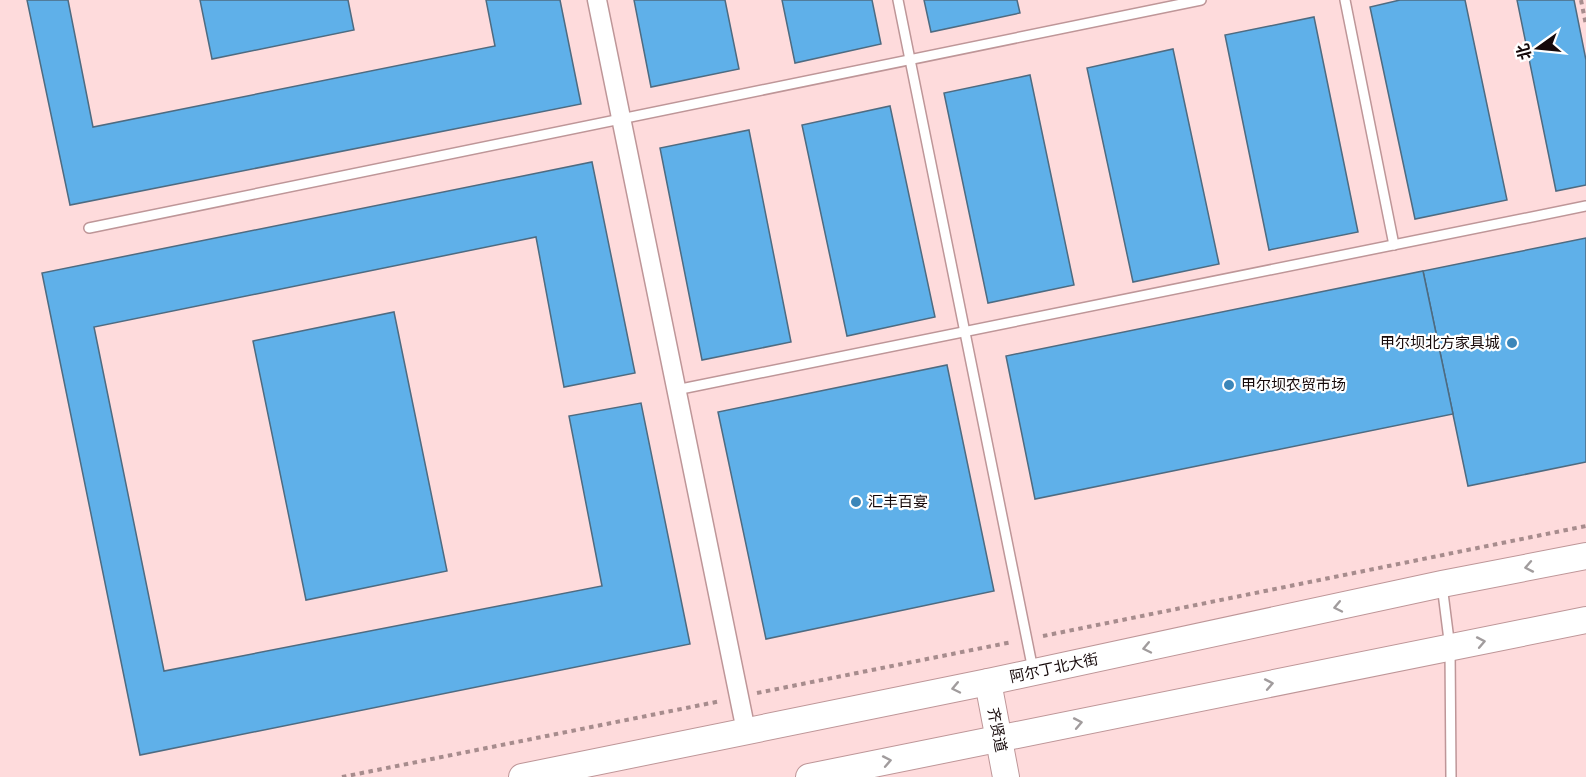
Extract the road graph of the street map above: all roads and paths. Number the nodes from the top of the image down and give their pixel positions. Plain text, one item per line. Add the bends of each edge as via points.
1 (597, 0) edge
2 (898, 0) edge
3 (1201, 0) edge
4 (1345, 0) edge
5 (1581, 0) edge
6 (1586, 25) edge
7 (910, 60) junction
8 (621, 119) junction
9 (1586, 206) edge
10 (89, 228) dead end
11 (1394, 245) junction
12 (965, 331) junction
13 (676, 390) junction
14 (1586, 526) edge
15 (1586, 556) edge
16 (1442, 584) junction
17 (1586, 620) edge
18 (1027, 639) junction
19 (1450, 648) junction
20 (1034, 672) junction
21 (988, 682) junction
22 (738, 697) junction
23 (746, 731) junction
24 (999, 739) junction
25 (342, 777) edge
26 (522, 777) edge
27 (809, 777) edge
28 (1006, 777) edge
29 (1452, 777) edge

1 - 8 street
2 - 7 lane
3 - 7 lane
4 - 11 lane
5 - 6 path
7 - 8 lane
7 - 12 lane
8 - 10 lane
8 - 13 street
9 - 11 lane
11 - 12 lane
12 - 13 lane
12 - 18 lane
13 - 22 street
14 - 18 path
15 -> 16 main road, 阿尔丁北大街
16 - 19 lane
16 -> 20 main road, 阿尔丁北大街
19 -> 17 main road
18 - 20 lane
18 - 22 path
24 -> 19 main road
19 - 29 lane
20 - 21 main road, 阿尔丁北大街
21 -> 23 main road, 阿尔丁北大街
21 - 24 main road, 齐贤道
22 - 23 street
22 - 25 path
23 - 26 main road, 阿尔丁北大街
27 -> 24 main road
24 - 28 main road, 齐贤道

